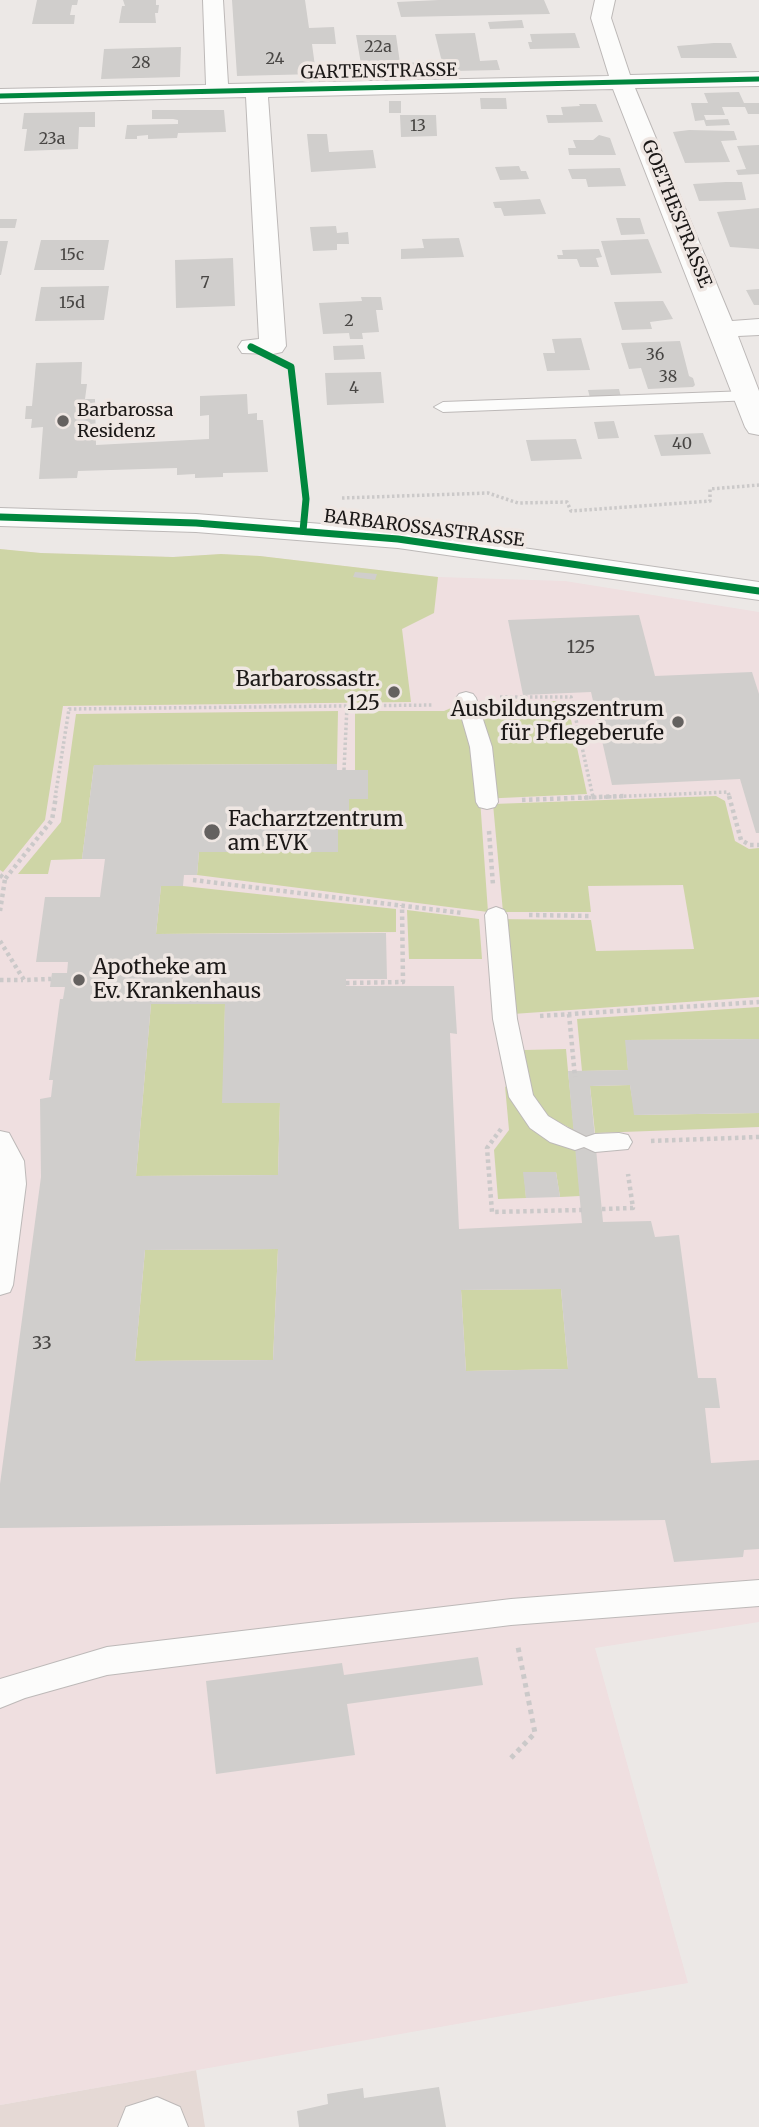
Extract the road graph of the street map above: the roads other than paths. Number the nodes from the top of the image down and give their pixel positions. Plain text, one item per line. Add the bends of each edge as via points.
1 (213, 0) edge
2 (605, 0) edge
3 (759, 79) edge
4 (622, 83) junction
5 (257, 91) junction
6 (217, 92) junction
7 (0, 96) edge
8 (759, 327) edge
9 (723, 329) junction
10 (251, 347) dead end
11 (748, 396) junction
12 (443, 407) dead end
13 (759, 427) edge
14 (0, 517) edge
15 (759, 591) edge
16 (466, 698) road end
17 (487, 802) road end
18 (496, 915) road end
19 (0, 1140) edge
20 (604, 1142) road end
21 (0, 1285) edge
22 (759, 1593) edge
23 (0, 1694) edge
24 (146, 2127) edge
25 (160, 2127) edge

1 - 6 street
2 - 4 street, GOETHESTRASSE via 601,18
3 - 4 street, GARTENSTRASSE
4 - 5 street, GARTENSTRASSE
4 - 9 street, GOETHESTRASSE
5 - 6 street, GARTENSTRASSE
5 - 10 street via 273,346
6 - 7 street, GARTENSTRASSE
8 - 9 street
9 - 11 street, GOETHESTRASSE
11 - 12 lane
11 - 13 street, GOETHESTRASSE
14 - 15 street, BARBAROSSASTRASSE via 196,523 398,539
16 - 17 lane via 481,747
18 - 20 lane via 505,1019 521,1097 540,1122 559,1135
19 - 21 lane via 10,1161 13,1184
22 - 23 lane via 510,1612 107,1661
24 - 25 street

